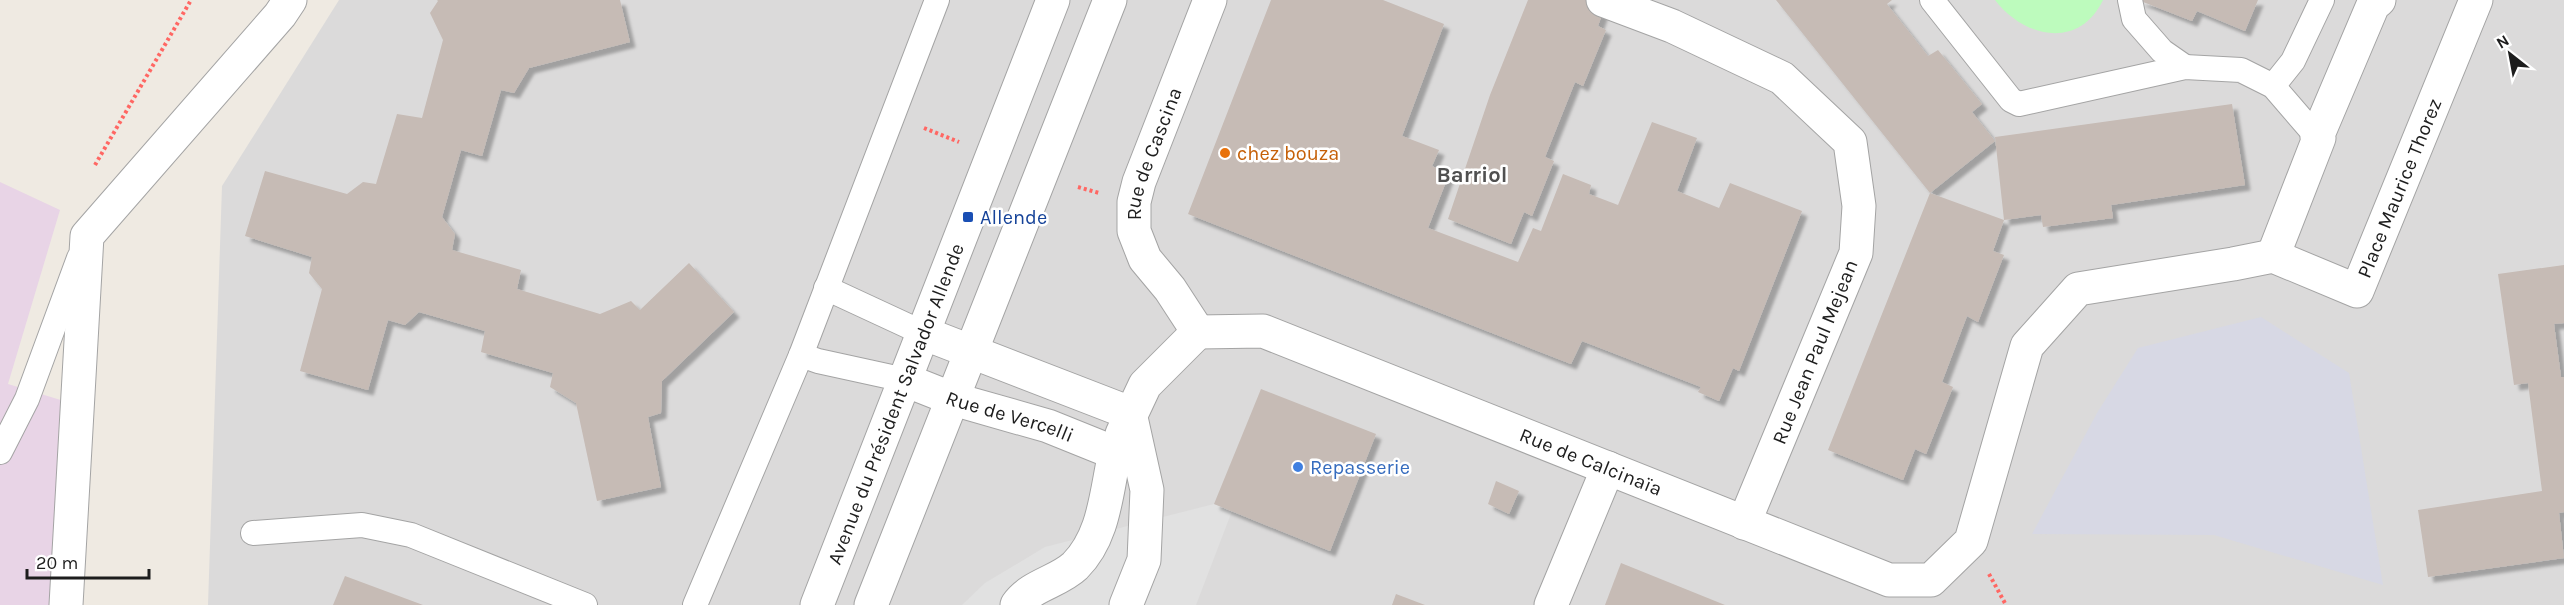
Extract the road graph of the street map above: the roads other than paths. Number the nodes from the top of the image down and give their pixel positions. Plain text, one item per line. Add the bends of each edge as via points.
1 (290, 0) edge
2 (937, 0) edge
3 (1053, 0) edge
4 (1110, 0) edge
5 (1210, 0) edge
6 (1603, 0) edge
7 (1932, 0) edge
8 (2130, 0) edge
9 (2322, 0) edge
10 (2379, 0) edge
11 (2476, 0) edge
12 (2186, 67) junction
13 (2273, 86) junction
14 (2317, 136) junction
15 (87, 236) junction
16 (2273, 256) junction
17 (826, 288) junction
18 (1198, 332) junction
19 (923, 333) junction
20 (971, 352) junction
21 (801, 355) junction
22 (905, 380) junction
23 (953, 399) junction
24 (1130, 413) junction
25 (0, 452) edge
26 (1115, 453) junction
27 (1608, 468) junction
28 (1744, 523) junction
29 (253, 533) dead end
30 (66, 605) edge
31 (585, 605) edge
32 (695, 605) edge
33 (817, 605) edge
34 (872, 605) edge
35 (1017, 605) edge
36 (1126, 605) edge
37 (1551, 605) edge

1 - 15 street
2 - 17 lane
3 - 19 street, Avenue du Président Salvador Allende
4 - 20 street
5 - 18 street, Rue de Cascina via 1134,202 1134,231 1146,259
6 - 28 street, Rue Jean Paul Mejean via 1672,26 1782,78 1850,142 1859,206 1856,253
7 - 12 lane via 2010,100 2019,104
8 - 12 lane via 2134,19 2162,51
9 - 13 lane via 2293,61
10 - 14 street via 2373,5
11 - 16 street, Place Maurice Thorez via 2357,291
12 - 13 lane via 2241,70
13 - 14 lane
14 - 16 street
15 - 25 lane via 27,399
15 - 30 street
16 - 28 street, Rue de Calcinaïa via 2078,289 2027,346 1971,541 1931,580 1889,580
17 - 19 lane
17 - 21 lane
18 - 24 street via 1145,385
18 - 27 street, Rue de Calcinaïa via 1263,331
19 - 20 street
19 - 22 street, Avenue du Président Salvador Allende
20 - 23 street
20 - 24 street
21 - 22 lane
21 - 32 lane
22 - 23 street, Rue de Vercelli
22 - 33 street, Avenue du Président Salvador Allende
23 - 26 street, Rue de Vercelli via 1048,426
23 - 34 street
24 - 26 street
24 - 36 street via 1147,490 1144,560
26 - 35 street via 1100,528 1074,566 1023,596
27 - 28 street, Rue de Calcinaïa
27 - 37 street
29 - 31 lane via 362,525 411,535

